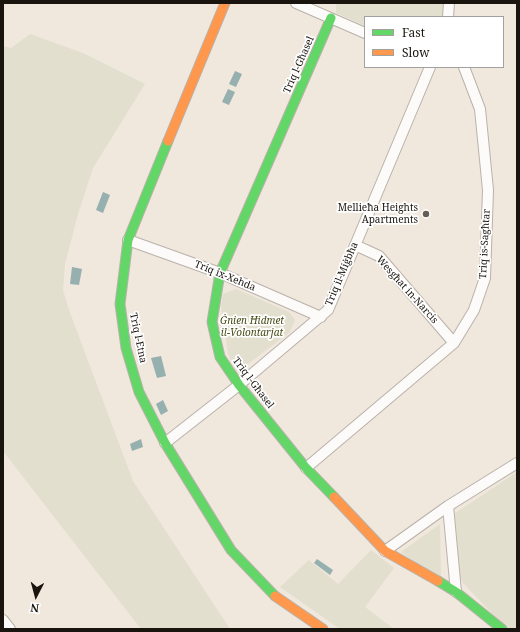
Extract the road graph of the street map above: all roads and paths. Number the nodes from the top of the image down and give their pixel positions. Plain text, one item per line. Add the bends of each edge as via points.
1 (225, 3) edge
2 (296, 3) edge
3 (449, 3) edge
4 (448, 16) edge
5 (331, 18) junction
6 (364, 33) edge
7 (430, 68) edge
8 (464, 68) edge
9 (128, 240) junction
10 (354, 245) junction
11 (220, 273) junction
12 (320, 317) junction
13 (454, 343) junction
14 (239, 385) junction
15 (165, 443) junction
16 (517, 463) edge
17 (306, 468) junction
18 (448, 506) junction
19 (385, 551) junction
20 (456, 592) junction
21 (3, 620) edge
22 (10, 629) edge
23 (323, 629) edge
24 (502, 629) edge

1 - 9 street, Triq l-Etna
2 - 5 street
3 - 4 street
5 - 6 street
5 - 11 street, Triq l-Għasel
7 - 10 street, Triq il-Miġbħa
8 - 13 street, Triq is-Sagħtar via 480,109 488,190 486,256 485,278 474,310
9 - 11 street, Triq ix-Xehda
9 - 15 street, Triq l-Etna via 120,304 126,348 139,392
10 - 12 street, Triq il-Miġbħa via 328,310
10 - 13 street, Wesgħat in-Narcis via 379,256
11 - 12 street, Triq ix-Xehda
11 - 14 street, Triq l-Għasel via 212,322 220,357
12 - 14 street, Triq il-Miġbħa
13 - 17 street, Triq is-Sagħtar
14 - 15 street, Triq il-Miġbħa
14 - 17 street, Triq l-Għasel
15 - 23 street, Triq l-Etna via 231,550 277,598
16 - 18 street
17 - 19 street, Triq l-Għasel
18 - 19 street
18 - 20 street
19 - 20 street, Triq l-Għasel
20 - 24 street, Triq l-Għasel
21 - 22 street

